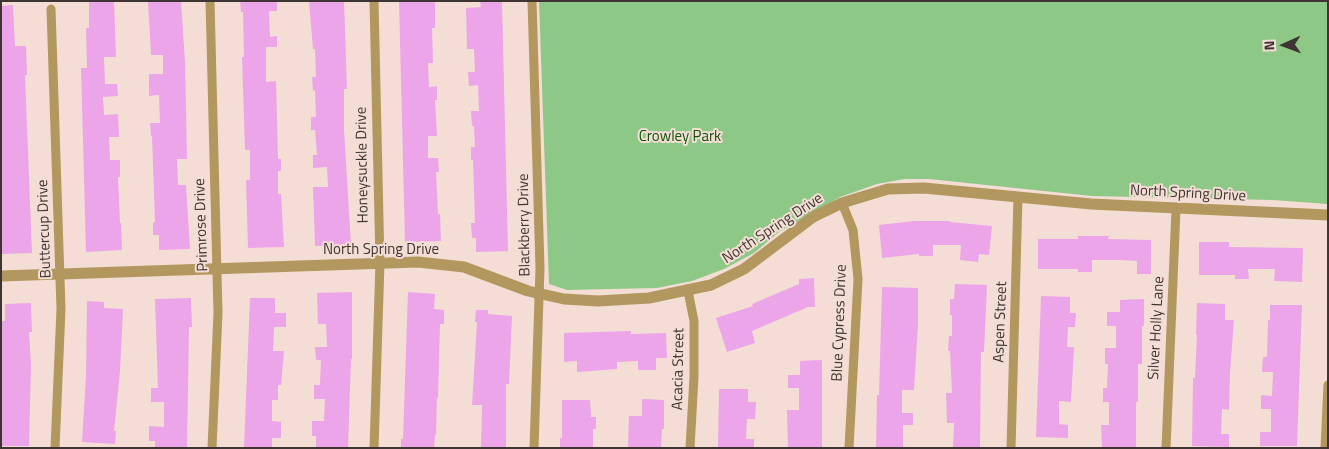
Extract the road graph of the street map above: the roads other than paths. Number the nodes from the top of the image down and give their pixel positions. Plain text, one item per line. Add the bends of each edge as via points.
1 (210, 1) edge
2 (374, 1) edge
3 (532, 1) edge
4 (51, 9) dead end
5 (1018, 197) junction
6 (842, 203) junction
7 (1176, 209) junction
8 (1328, 215) edge
9 (380, 263) junction
10 (217, 268) junction
11 (60, 274) junction
12 (1, 276) edge
13 (688, 291) junction
14 (540, 294) junction
15 (1328, 385) edge
16 (54, 448) edge
17 (212, 448) edge
18 (374, 448) edge
19 (534, 448) edge
20 (690, 448) edge
21 (849, 448) edge
22 (1011, 448) edge
23 (1166, 448) edge
24 (1324, 448) edge

1 - 10 street, Primrose Drive
2 - 9 street, Honeysuckle Drive
3 - 14 street, Blackberry Drive
4 - 11 street, Buttercup Drive
5 - 6 street, North Spring Drive via 924,188 888,190
5 - 7 street, North Spring Drive
5 - 22 street, Aspen Street
6 - 13 street, North Spring Drive via 813,217 744,269 711,285
6 - 21 street, Blue Cypress Drive via 853,230 858,279
7 - 8 street, North Spring Drive
7 - 23 street, Silver Holly Lane
9 - 10 street, North Spring Drive
9 - 14 street, North Spring Drive via 418,262 464,267
9 - 18 street, Honeysuckle Drive
10 - 11 street, North Spring Drive
10 - 17 street, Primrose Drive
11 - 12 street, North Spring Drive
11 - 16 street, Buttercup Drive
13 - 14 street, North Spring Drive via 649,298 598,301
13 - 20 street, Acacia Street via 694,321
14 - 19 street, Blackberry Drive
15 - 24 street

